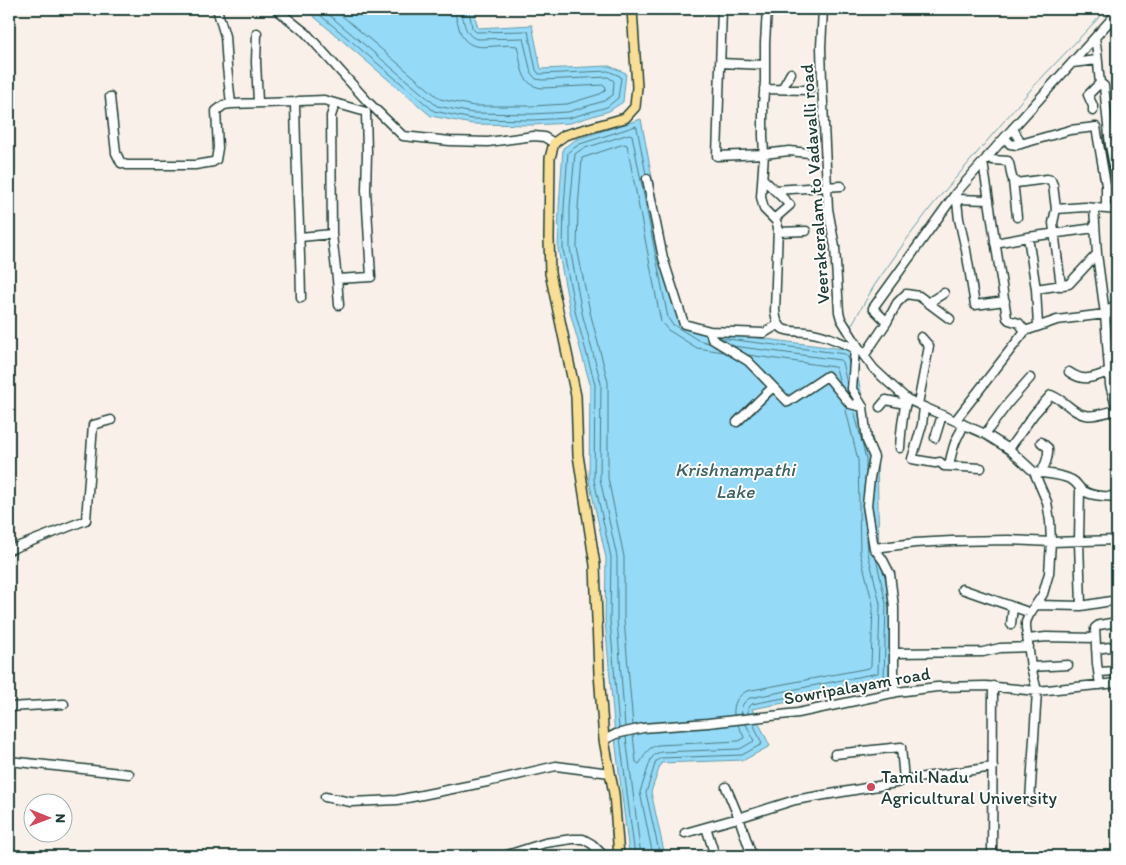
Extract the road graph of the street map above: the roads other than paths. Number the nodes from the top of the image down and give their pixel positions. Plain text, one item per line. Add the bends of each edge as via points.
1 (217, 9) edge
2 (276, 9) edge
3 (632, 9) edge
4 (722, 9) edge
5 (767, 9) edge
6 (823, 9) edge
7 (1117, 15) edge
8 (257, 33) dead end
9 (1095, 38) junction
10 (1097, 60) junction
11 (720, 63) junction
12 (1072, 63) junction
13 (765, 64) junction
14 (791, 73) dead end
15 (1100, 83) junction
16 (764, 89) junction
17 (782, 89) junction
18 (809, 90) dead end
19 (110, 97) dead end
20 (258, 102) junction
21 (295, 102) junction
22 (368, 102) junction
23 (231, 104) junction
24 (336, 104) junction
25 (1093, 111) dead end
26 (366, 112) junction
27 (1013, 128) junction
28 (1005, 137) junction
29 (554, 143) junction
30 (1021, 144) junction
31 (1114, 144) edge
32 (809, 153) dead end
33 (764, 154) junction
34 (985, 159) junction
35 (647, 179) dead end
36 (763, 179) junction
37 (1013, 181) junction
38 (1117, 182) edge
39 (1106, 185) junction
40 (827, 186) junction
41 (841, 186) dead end
42 (774, 190) junction
43 (956, 196) junction
44 (989, 200) junction
45 (1094, 208) junction
46 (1056, 209) junction
47 (1106, 209) junction
48 (1117, 210) edge
49 (1017, 217) dead end
50 (774, 219) junction
51 (1095, 228) junction
52 (778, 232) junction
53 (806, 232) dead end
54 (1054, 233) junction
55 (332, 234) junction
56 (300, 237) junction
57 (1028, 237) junction
58 (996, 243) junction
59 (1097, 254) junction
60 (337, 280) junction
61 (1061, 286) junction
62 (1036, 289) junction
63 (944, 292) dead end
64 (301, 298) dead end
65 (1005, 301) junction
66 (928, 302) junction
67 (1117, 302) edge
68 (339, 305) dead end
69 (1117, 313) edge
70 (1105, 314) junction
71 (950, 318) dead end
72 (887, 322) junction
73 (779, 324) junction
74 (1038, 326) junction
75 (710, 331) junction
76 (1025, 331) junction
77 (921, 337) dead end
78 (856, 348) junction
79 (1068, 372) dead end
80 (1109, 372) junction
81 (1030, 378) dead end
82 (773, 387) junction
83 (906, 402) junction
84 (921, 406) junction
85 (863, 407) junction
86 (880, 407) dead end
87 (1117, 410) edge
88 (942, 415) junction
89 (111, 420) dead end
90 (955, 421) junction
91 (737, 422) dead end
92 (963, 424) junction
93 (985, 434) junction
94 (935, 438) dead end
95 (1042, 442) dead end
96 (900, 448) dead end
97 (1009, 449) junction
98 (949, 466) junction
99 (981, 468) dead end
100 (1037, 473) junction
101 (1080, 488) junction
102 (1117, 497) edge
103 (1117, 540) edge
104 (1079, 541) junction
105 (1051, 542) junction
106 (874, 548) junction
107 (9, 550) edge
108 (962, 589) dead end
109 (1117, 600) edge
110 (1037, 606) junction
111 (1081, 606) junction
112 (1013, 607) junction
113 (1031, 613) junction
114 (1117, 622) edge
115 (1011, 624) dead end
116 (1095, 638) junction
117 (1028, 643) junction
118 (1117, 646) edge
119 (1096, 649) junction
120 (894, 653) junction
121 (1068, 665) dead end
122 (1032, 667) junction
123 (1117, 671) edge
124 (1099, 672) junction
125 (1117, 683) edge
126 (1100, 685) junction
127 (993, 686) junction
128 (1037, 690) junction
129 (894, 693) junction
130 (64, 704) dead end
131 (9, 707) edge
132 (604, 740) junction
133 (835, 754) dead end
134 (9, 761) edge
135 (993, 767) junction
136 (610, 773) junction
137 (128, 774) dead end
138 (904, 780) junction
139 (726, 787) dead end
140 (325, 796) dead end
141 (1030, 802) dead end
142 (740, 818) junction
143 (706, 827) junction
144 (685, 833) dead end
145 (504, 856) edge
146 (604, 856) edge
147 (619, 856) edge
148 (715, 856) edge
149 (752, 856) edge
150 (992, 856) edge

1 - 23 street via 226,36
2 - 22 street via 306,33
3 - 29 main road via 638,87 635,107 625,118 565,135
4 - 11 street
5 - 13 street
6 - 40 street, Veerakeralam to Vadavalli road via 821,47
7 - 9 street
8 - 20 street
9 - 10 street
9 - 12 street
10 - 12 street
10 - 15 street
11 - 13 street
11 - 33 street via 717,156
12 - 27 street
13 - 16 street
14 - 17 street
15 - 25 street via 1088,95
15 - 31 street via 1104,86
16 - 17 street
16 - 33 street
17 - 18 street
19 - 23 street via 116,153 121,163 127,164 195,165 213,162 218,148 216,110
20 - 21 street
20 - 23 street
21 - 24 street via 324,100
21 - 56 street
22 - 26 street
22 - 29 street via 403,136 488,142 534,136
24 - 26 street
24 - 55 street via 331,116
26 - 60 street via 371,277
27 - 28 street
27 - 30 street
28 - 30 street via 1010,144
28 - 34 street
29 - 132 main road via 550,158 550,273 576,396 578,455 595,565
30 - 39 street via 1070,130 1096,127
31 - 38 street
32 - 33 street
33 - 36 street
34 - 37 street via 1008,161
34 - 43 street
34 - 44 street
35 - 75 street via 664,258 684,324
36 - 42 street
36 - 50 street via 761,197 764,209
37 - 46 street via 1051,180
37 - 49 street
38 - 39 street
39 - 47 street
40 - 41 street
40 - 42 street
40 - 78 street, Veerakeralam to Vadavalli road via 836,247 839,312
42 - 50 street via 790,205
43 - 44 street
43 - 65 street via 975,305
43 - 72 street via 873,308
44 - 58 street
45 - 46 street
45 - 47 street
45 - 51 street
46 - 54 street
47 - 48 street
50 - 52 street
51 - 54 street
51 - 59 street
52 - 53 street
52 - 73 street via 775,311
54 - 57 street
54 - 61 street
55 - 56 street
55 - 60 street
56 - 64 street
57 - 58 street
57 - 62 street
58 - 65 street
59 - 61 street via 1069,284
59 - 70 street
60 - 68 street
61 - 62 street
62 - 74 street
63 - 66 street
65 - 76 street via 1007,318
66 - 71 street
66 - 72 street via 919,296 906,294
67 - 70 street
69 - 70 street
70 - 74 street via 1057,320
70 - 80 street
72 - 78 street
73 - 75 street via 764,333
73 - 78 street via 785,330 830,337
74 - 76 street
75 - 82 street via 712,339 748,361
76 - 90 street
77 - 84 street via 929,346
78 - 83 street
78 - 85 street via 852,389
79 - 80 street via 1077,378 1090,378
80 - 87 street
81 - 93 street
82 - 85 street via 788,402 827,376 850,404
82 - 91 street
83 - 84 street
83 - 86 street via 886,400
83 - 96 street
84 - 88 street
84 - 98 street via 922,425 912,459
85 - 106 street via 866,441 874,457 867,505
87 - 97 street via 1088,416 1078,414 1051,394
88 - 90 street
88 - 94 street
89 - 107 street via 93,425 86,520
90 - 92 street
92 - 93 street
92 - 98 street
93 - 97 street
95 - 100 street via 1048,452 1046,463
97 - 100 street
98 - 99 street
100 - 101 street via 1074,480
100 - 105 street via 1047,502
101 - 102 street via 1098,496
101 - 104 street
103 - 104 street
104 - 105 street
104 - 111 street
105 - 106 street via 952,540
105 - 110 street via 1049,573
106 - 120 street via 890,574
108 - 112 street
109 - 111 street
110 - 111 street
110 - 113 street
112 - 113 street
112 - 115 street
113 - 117 street via 1026,622
114 - 116 street via 1099,625 1095,628
116 - 117 street via 1046,638
116 - 119 street
117 - 120 street via 983,652
117 - 122 street
118 - 119 street
119 - 124 street
120 - 129 street
121 - 122 street
122 - 128 street
123 - 124 street
124 - 126 street
125 - 126 street, Sowripalayam road
126 - 128 street, Sowripalayam road
127 - 128 street, Sowripalayam road
127 - 129 street, Sowripalayam road via 937,687
127 - 135 street
128 - 141 street
129 - 132 street, Sowripalayam road via 798,713 643,728
130 - 131 street
132 - 136 main road
133 - 138 street via 901,747
134 - 137 street
135 - 138 street
135 - 150 street
136 - 140 street via 556,766 397,800 351,802
136 - 147 main road
138 - 142 street via 795,800
139 - 142 street
142 - 143 street
142 - 149 street
143 - 144 street
143 - 148 street
145 - 146 street via 545,843 572,839 583,839

